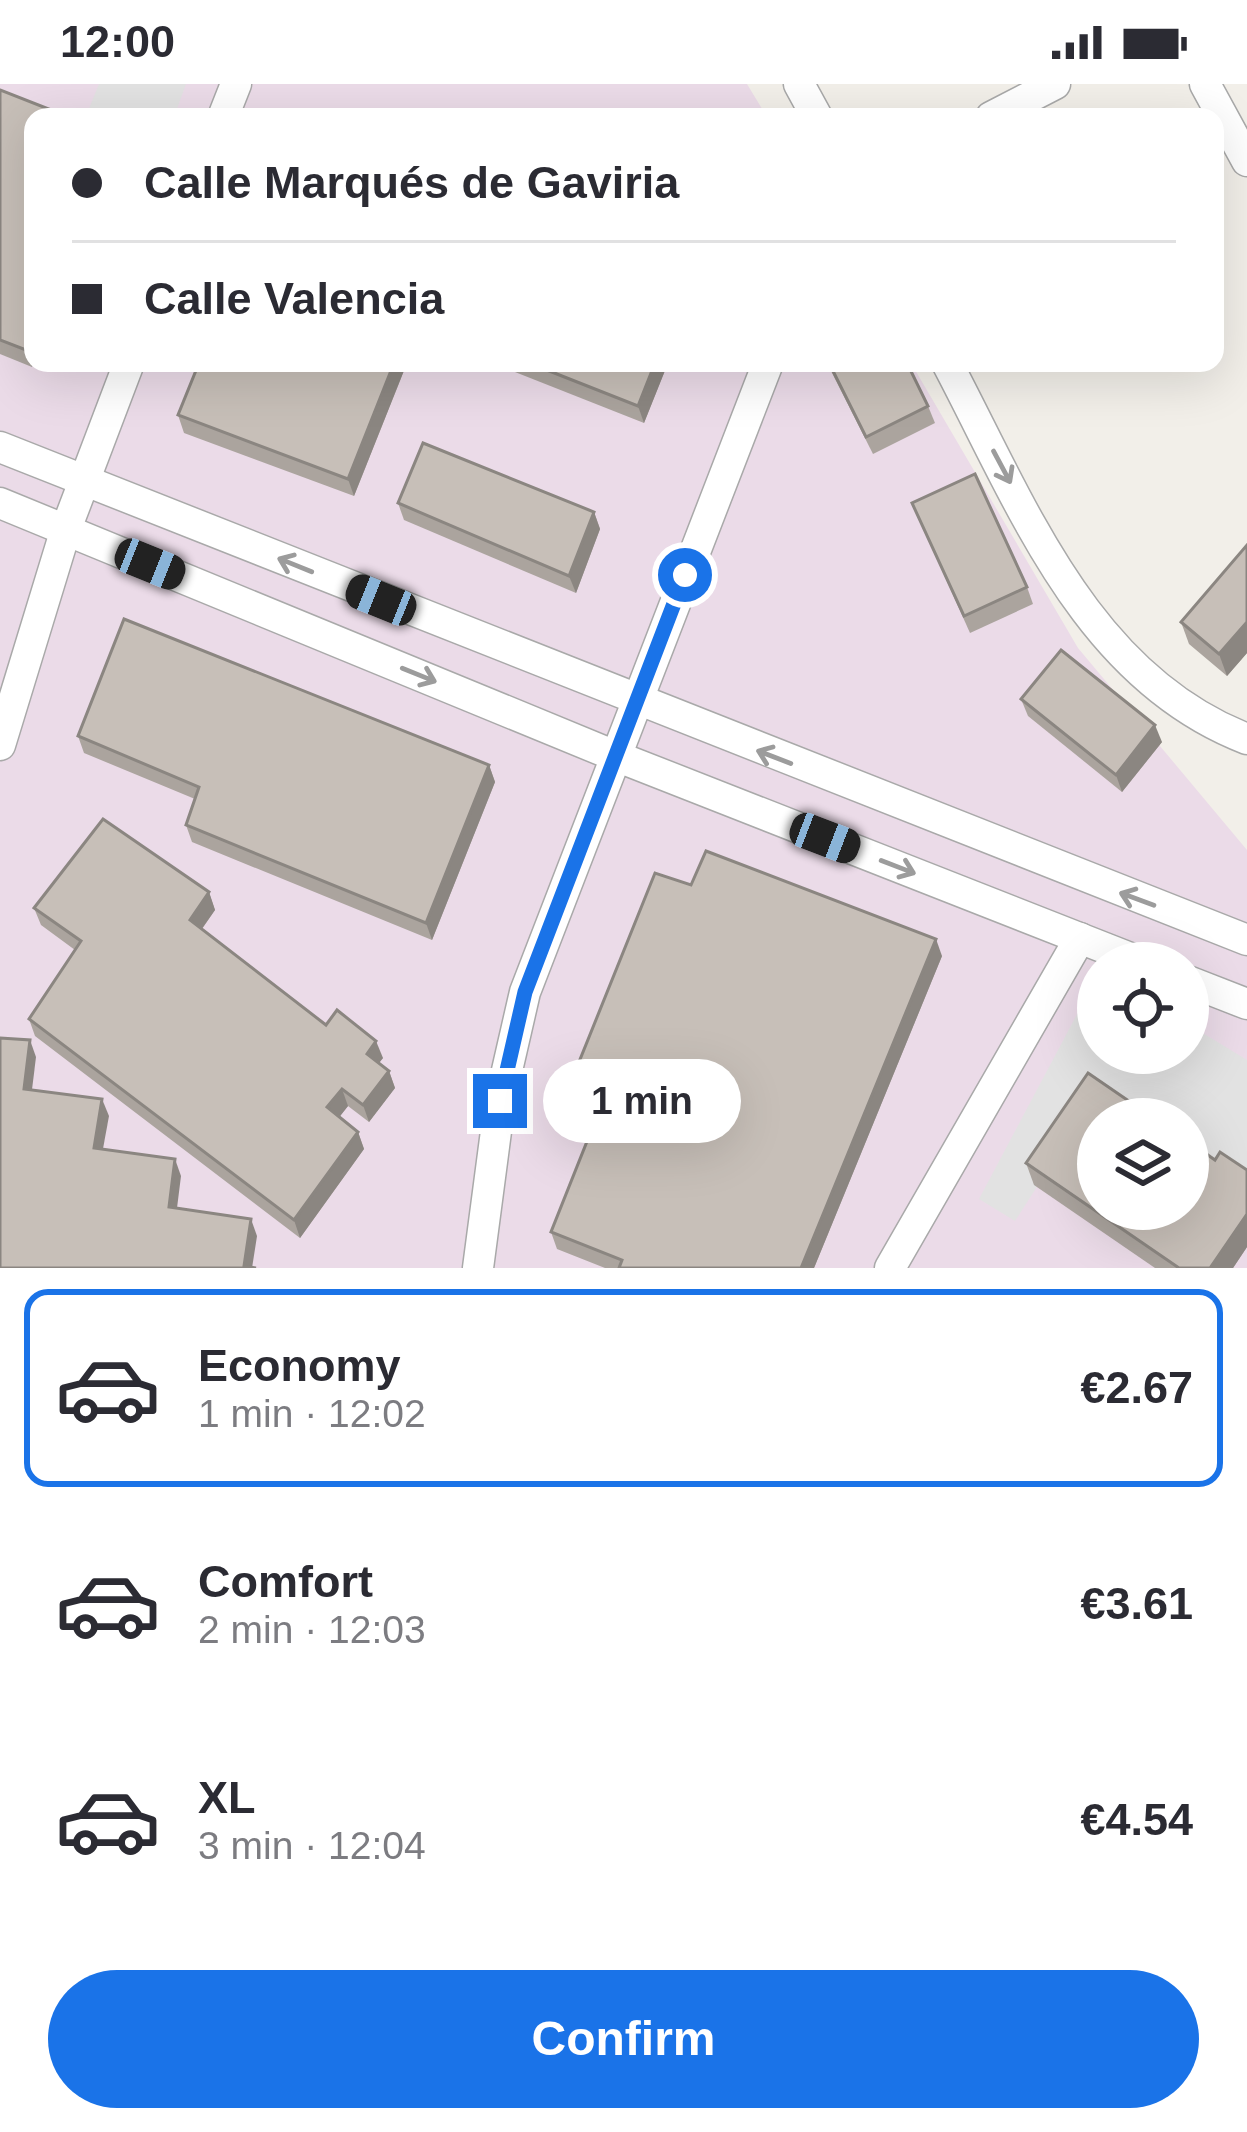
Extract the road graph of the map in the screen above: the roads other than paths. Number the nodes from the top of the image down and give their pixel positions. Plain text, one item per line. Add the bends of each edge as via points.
1 (1055, 84) edge
2 (1008, 108) edge
3 (1224, 119) edge
4 (1247, 161) edge
5 (126, 372) edge
6 (764, 372) edge
7 (952, 372) edge
8 (0, 447) edge
9 (84, 480) junction
10 (0, 503) edge
11 (66, 529) junction
12 (636, 702) junction
13 (1247, 739) edge
14 (0, 745) edge
15 (613, 755) junction
16 (1080, 938) junction
17 (1247, 940) edge
18 (1090, 942) edge
19 (1209, 989) edge
20 (1247, 1004) edge
21 (478, 1268) edge
22 (890, 1268) edge

1 - 2 street
3 - 4 street
5 - 9 street
6 - 12 street
7 -> 13 street via 1076,600 1123,659 1166,696
8 - 9 street
9 - 11 street
12 -> 9 street
10 - 11 street
11 - 14 street
11 -> 15 street
12 - 15 street
17 -> 12 street
15 -> 16 street
15 - 21 street via 525,992 500,1101
16 - 18 street
16 - 22 street
19 - 20 street

